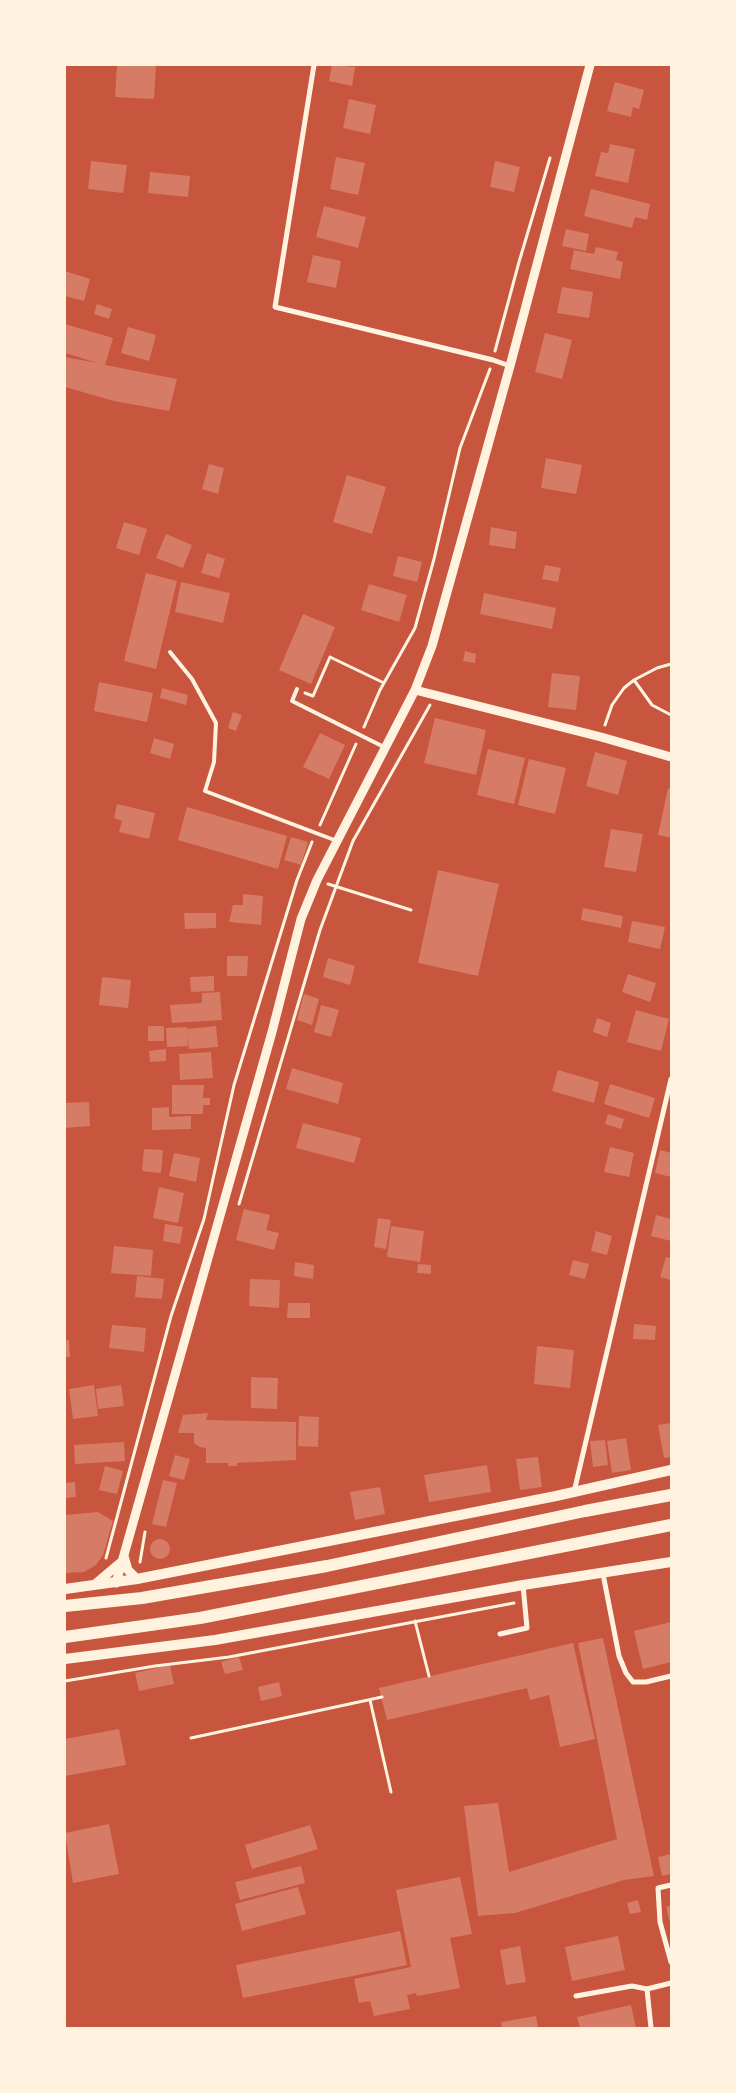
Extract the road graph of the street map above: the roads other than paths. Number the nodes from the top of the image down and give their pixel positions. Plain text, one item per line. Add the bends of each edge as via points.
1 (314, 65) edge
2 (590, 65) edge
3 (510, 366) junction
4 (170, 652) dead end
5 (421, 673) junction
6 (297, 689) road end
7 (415, 690) junction
8 (435, 695) junction
9 (405, 710) junction
10 (386, 748) junction
11 (671, 757) edge
12 (337, 841) junction
13 (671, 1079) edge
14 (671, 1470) edge
15 (574, 1492) junction
16 (671, 1495) edge
17 (671, 1524) edge
18 (124, 1556) junction
19 (671, 1562) edge
20 (603, 1574) junction
21 (137, 1579) junction
22 (116, 1583) junction
23 (523, 1585) junction
24 (92, 1586) junction
25 (65, 1589) edge
26 (65, 1606) edge
27 (500, 1634) dead end
28 (65, 1636) edge
29 (65, 1659) edge
30 (671, 1676) edge
31 (671, 1886) edge
32 (671, 1962) edge
33 (671, 1983) edge
34 (647, 1989) junction
35 (576, 1996) dead end
36 (651, 2028) edge

1 - 3 street via 275,307
2 - 3 street
3 - 5 street via 432,646
4 - 12 lane via 192,679 216,722 214,762 205,791
5 - 7 street
5 - 8 street via 425,686
6 - 10 lane via 292,701
7 - 8 street
7 - 9 street
8 - 9 street via 414,701
8 - 11 street
9 - 10 street
10 - 12 street
12 - 18 street via 301,919
13 - 15 street
14 - 15 main road
15 - 21 main road
16 - 26 main road via 327,1566 142,1598
17 - 28 main road via 200,1618
18 - 21 street via 128,1570
18 - 22 street
18 - 24 street via 112,1572
19 - 20 main road
20 - 23 main road
20 - 30 street via 619,1656 626,1674 633,1682
21 - 22 main road
22 - 24 main road
23 - 27 street via 527,1628
23 - 29 main road via 214,1640
24 - 25 main road
31 - 32 street via 658,1888 660,1922
33 - 34 street
34 - 35 street via 632,1986
34 - 36 street

